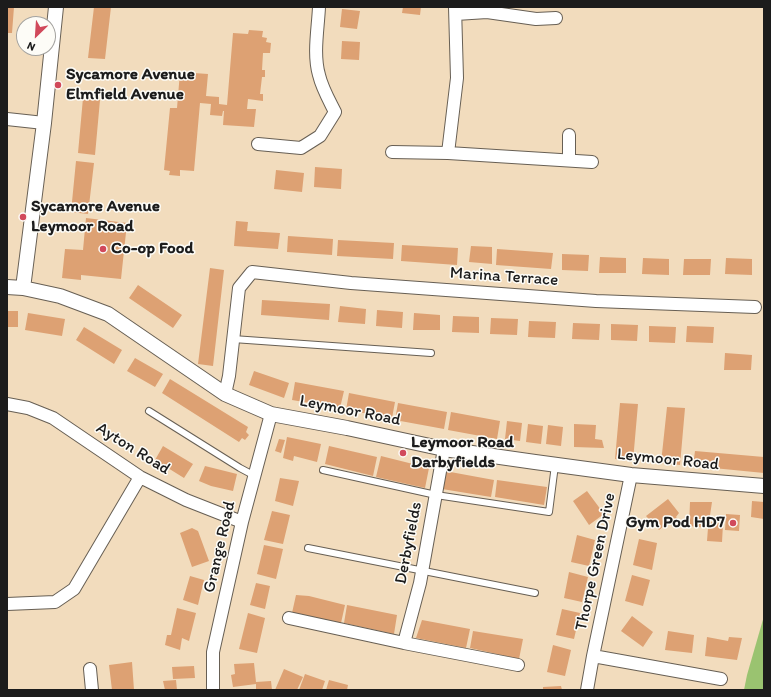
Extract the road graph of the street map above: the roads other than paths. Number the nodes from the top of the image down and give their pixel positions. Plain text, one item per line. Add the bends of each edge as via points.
1 (56, 7) edge
2 (319, 7) edge
3 (456, 11) edge
4 (536, 13) edge
5 (556, 18) dead end
6 (7, 119) edge
7 (44, 123) junction
8 (568, 135) dead end
9 (258, 144) dead end
10 (392, 152) dead end
11 (448, 153) junction
12 (569, 159) junction
13 (592, 162) dead end
14 (7, 287) edge
15 (23, 288) junction
16 (754, 307) dead end
17 (233, 339) junction
18 (431, 353) dead end
19 (225, 394) junction
20 (7, 404) edge
21 (148, 410) dead end
22 (271, 414) junction
23 (444, 449) junction
24 (555, 465) junction
25 (322, 470) dead end
26 (632, 475) junction
27 (255, 476) junction
28 (140, 477) junction
29 (764, 486) edge
30 (436, 495) junction
31 (242, 522) junction
32 (308, 548) dead end
33 (422, 570) junction
34 (535, 593) dead end
35 (7, 604) edge
36 (289, 618) dead end
37 (404, 643) junction
38 (593, 656) junction
39 (518, 665) dead end
40 (90, 669) dead end
41 (721, 679) dead end
42 (92, 690) edge
43 (213, 690) edge
44 (587, 690) edge

1 - 7 street
2 - 9 street via 316,49 318,75 335,112 320,136 301,148
3 - 4 street
3 - 11 street via 457,78
4 - 5 street
6 - 7 street
7 - 15 street
8 - 12 street
10 - 11 street
11 - 12 street
12 - 13 street
14 - 15 street, Leymoor Road
15 - 19 street, Leymoor Road via 60,296 108,314
16 - 17 street, Marina Terrace via 596,301 351,283 252,272 239,288
17 - 18 lane
17 - 19 street
19 - 22 street, Leymoor Road
20 - 28 street, Ayton Road via 28,408 53,418
21 - 27 lane
22 - 23 street, Leymoor Road
22 - 27 street, Grange Road
23 - 24 street, Leymoor Road
23 - 30 street, Derbyfields
24 - 26 street, Leymoor Road
24 - 30 lane via 549,512
25 - 30 lane
26 - 29 street, Leymoor Road
26 - 38 street, Thorpe Green Drive
27 - 31 street, Grange Road
28 - 31 street, Ayton Road via 186,500
28 - 35 street via 74,589 54,602
30 - 33 street, Derbyfields
31 - 43 street, Grange Road via 213,652
32 - 33 lane
33 - 34 lane
33 - 37 street, Derbyfields
36 - 37 street
37 - 39 street
38 - 41 street, Thorpe Green Drive
38 - 44 street, Thorpe Green Drive
40 - 42 street

